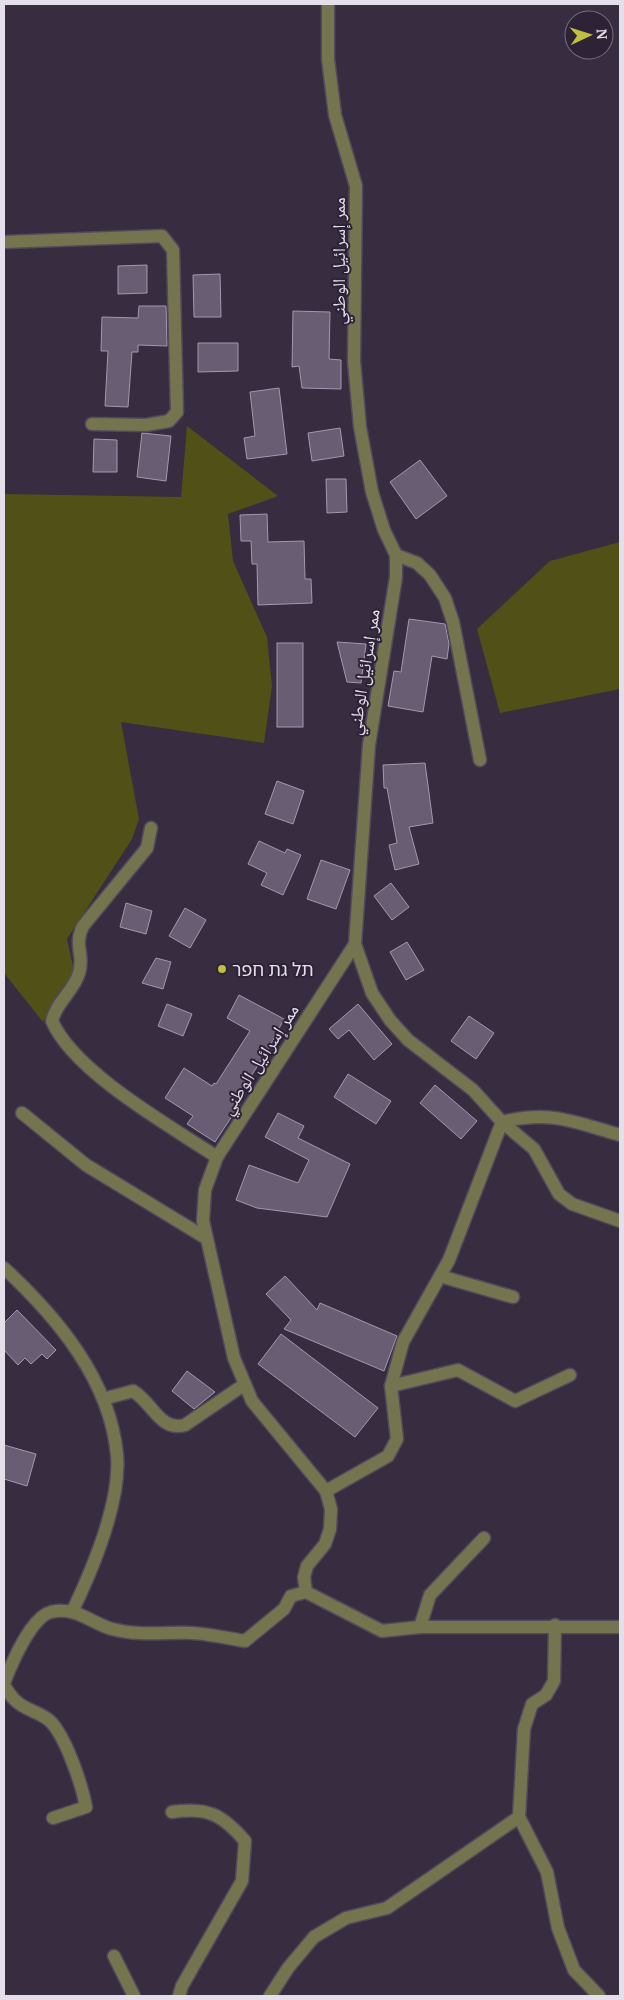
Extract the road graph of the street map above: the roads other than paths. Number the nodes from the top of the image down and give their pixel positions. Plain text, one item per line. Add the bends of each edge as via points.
1 (328, 4) edge
2 (4, 242) edge
3 (92, 424) dead end
4 (396, 555) junction
5 (480, 760) dead end
6 (151, 828) dead end
7 (355, 944) junction
8 (22, 1113) dead end
9 (502, 1122) junction
10 (620, 1135) edge
11 (217, 1157) junction
12 (620, 1222) edge
13 (206, 1238) junction
14 (4, 1268) edge
15 (440, 1276) junction
16 (514, 1297) dead end
17 (570, 1376) dead end
18 (245, 1384) junction
19 (391, 1386) junction
20 (103, 1399) junction
21 (326, 1490) junction
22 (484, 1538) dead end
23 (306, 1592) junction
24 (73, 1610) junction
25 (555, 1626) junction
26 (420, 1627) junction
27 (620, 1627) edge
28 (4, 1684) edge
29 (172, 1812) dead end
30 (519, 1817) junction
31 (52, 1818) dead end
32 (114, 1956) dead end
33 (134, 1996) edge
34 (179, 1996) edge
35 (270, 1996) edge
36 (599, 1996) edge

1 - 4 street, ممر إسرائيل الوطني via 328,58 335,115 356,186 354,361 360,427 372,492
2 - 3 street via 162,236 173,250 177,412 169,421
4 - 5 street via 417,563 430,575 445,598 453,622
4 - 7 street, ممر إسرائيل الوطني via 396,576 369,745
6 - 11 street via 147,848 77,937 79,975 54,1011 52,1021 85,1064 120,1093
7 - 9 street via 372,993 390,1020 408,1040 472,1090
7 - 11 street, ممر إسرائيل الوطني
8 - 13 street via 86,1165
9 - 10 street via 528,1116 553,1116
9 - 12 street via 534,1149 559,1194 572,1204
9 - 15 street
11 - 13 street, ممر إسرائيل الوطني via 205,1190 203,1221
13 - 18 street, ممر إسرائيل الوطني via 234,1358
14 - 20 street via 61,1328 100,1389
15 - 16 street
15 - 19 street via 402,1342
17 - 19 street via 515,1402 458,1370
18 - 20 street via 175,1428 166,1424 143,1397 133,1391
18 - 21 street, ممر إسرائيل الوطني via 252,1401
19 - 21 street via 397,1439 388,1456
20 - 24 street via 112,1424 117,1457 113,1498 94,1564
21 - 23 street, ممر إسرائيل الوطني via 331,1509 330,1529 325,1544 307,1566 304,1577
22 - 26 street via 430,1595
23 - 24 street via 291,1596 284,1610 245,1641 193,1633 147,1634 112,1629
23 - 26 street via 382,1631
24 - 28 street via 50,1612 34,1626 14,1655
25 - 26 street
25 - 27 street
25 - 30 street via 554,1680 546,1695 532,1704 524,1729
28 - 31 street via 17,1703 50,1722 72,1762 82,1789 86,1807
29 - 34 street via 194,1809 213,1813 230,1823 245,1841 242,1880
30 - 35 street via 387,1908 346,1918 314,1937
30 - 36 street via 547,1872 558,1928 574,1970
32 - 33 street

